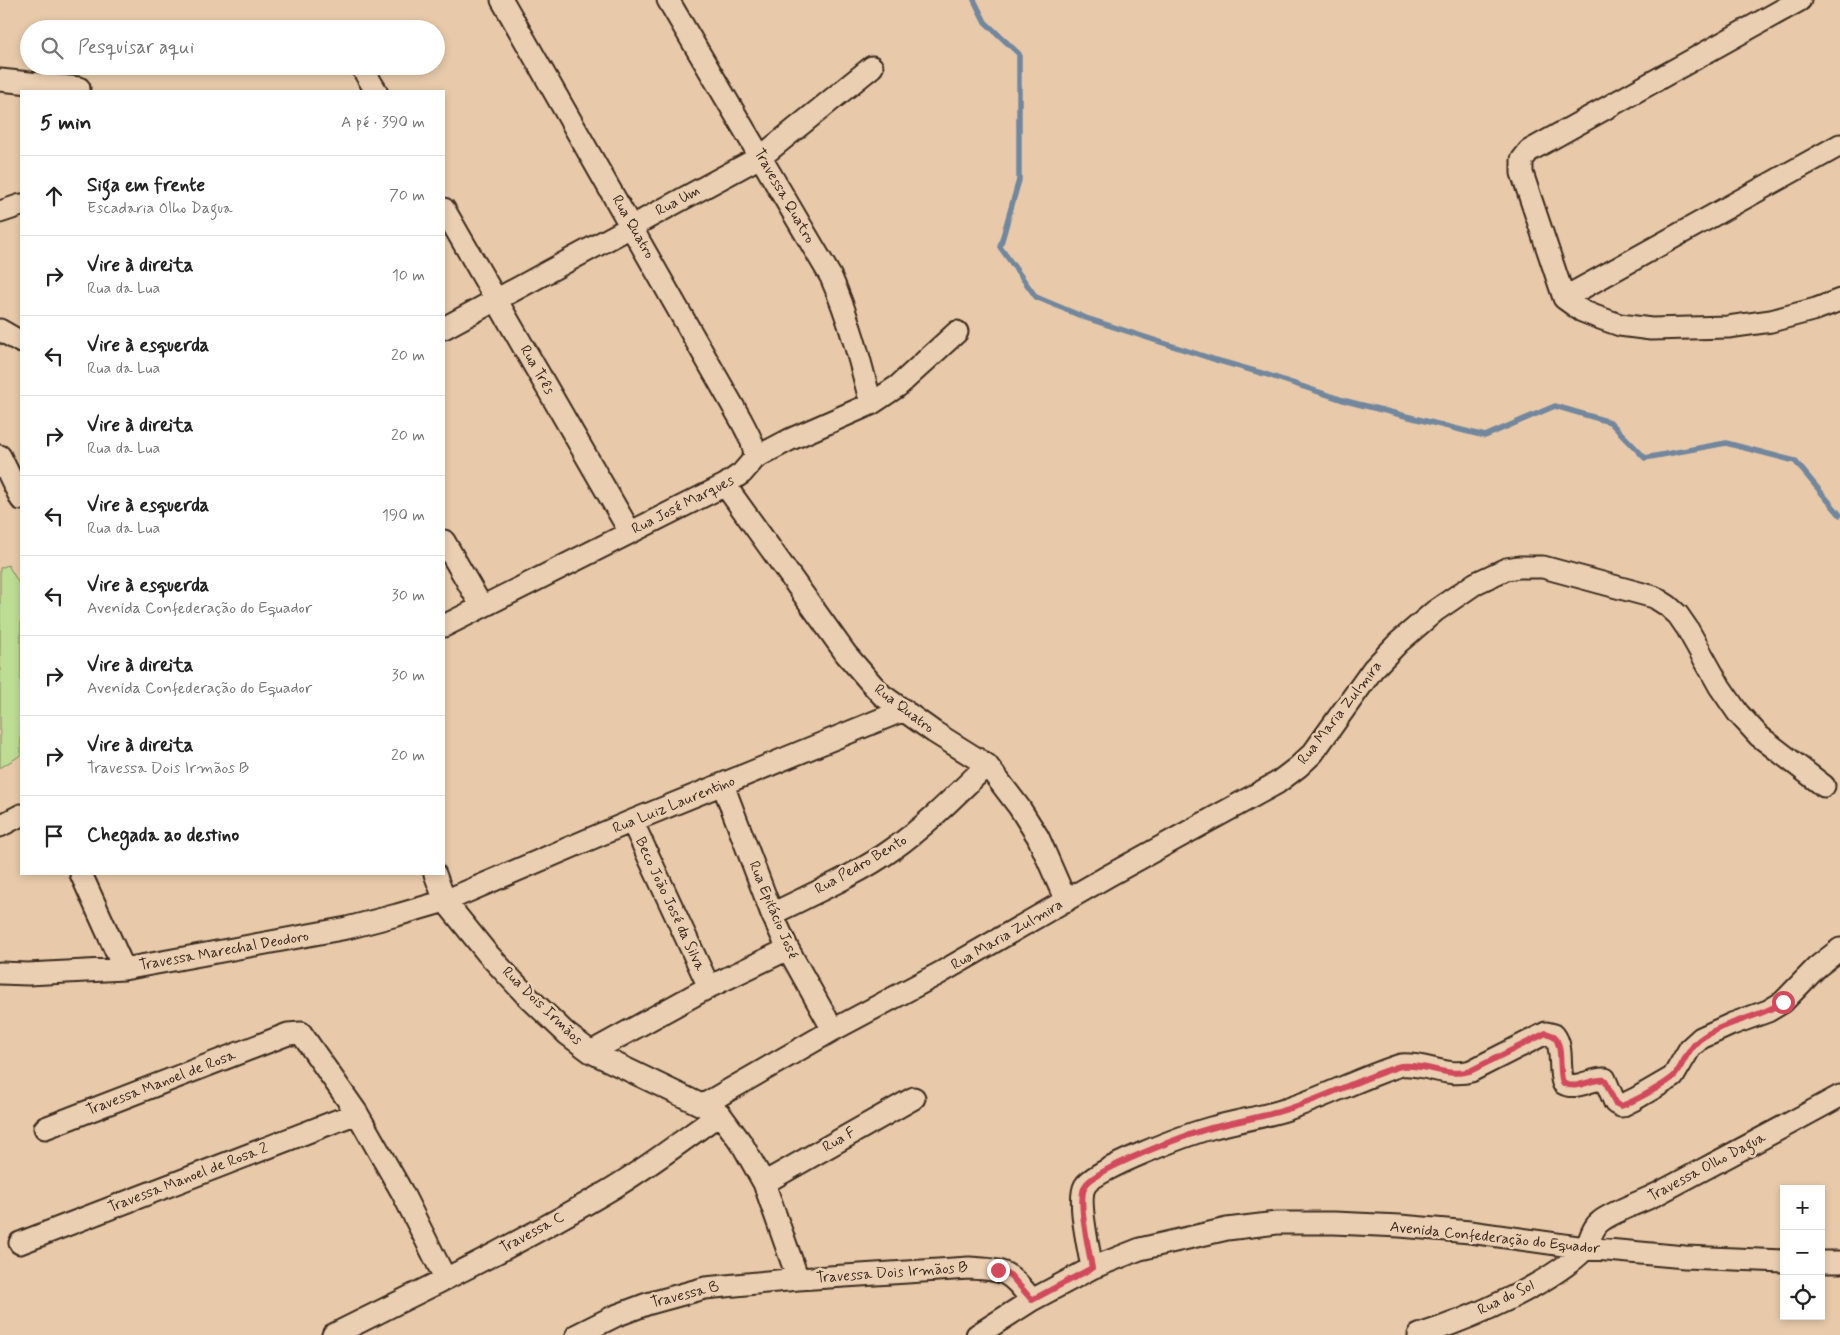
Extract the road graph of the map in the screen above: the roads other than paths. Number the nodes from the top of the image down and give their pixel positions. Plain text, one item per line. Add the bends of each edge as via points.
1 (502, 0) edge
2 (668, 0) edge
3 (1800, 0) edge
4 (872, 67) dead end
5 (366, 75) edge
6 (0, 80) edge
7 (79, 88) dead end
8 (375, 90) edge
9 (1840, 145) edge
10 (762, 156) junction
11 (20, 205) edge
12 (445, 211) edge
13 (0, 212) edge
14 (632, 226) junction
15 (1564, 298) junction
16 (496, 300) junction
17 (1840, 300) edge
18 (445, 327) edge
19 (0, 330) edge
20 (957, 332) dead end
21 (20, 341) edge
22 (871, 404) junction
23 (0, 456) edge
24 (755, 458) junction
25 (725, 485) junction
26 (13, 497) edge
27 (630, 532) junction
28 (445, 543) edge
29 (482, 607) junction
30 (445, 626) edge
31 (904, 710) junction
32 (987, 765) junction
33 (723, 785) junction
34 (1824, 786) dead end
35 (20, 816) edge
36 (632, 821) junction
37 (0, 826) edge
38 (81, 875) edge
39 (435, 875) edge
40 (445, 901) junction
41 (1066, 901) junction
42 (772, 914) junction
43 (788, 949) junction
44 (1840, 949) edge
45 (124, 969) junction
46 (0, 973) edge
47 (709, 988) junction
48 (833, 1030) junction
49 (591, 1052) junction
50 (1840, 1096) edge
51 (914, 1098) dead end
52 (712, 1109) junction
53 (357, 1113) junction
54 (45, 1128) dead end
55 (764, 1183) junction
56 (20, 1243) dead end
57 (1585, 1248) junction
58 (1780, 1261) edge
59 (1825, 1262) edge
60 (1840, 1262) edge
61 (1092, 1268) junction
62 (445, 1278) junction
63 (798, 1279) junction
64 (1032, 1300) junction
65 (1428, 1334) edge
66 (333, 1335) edge
67 (577, 1335) edge
68 (976, 1335) edge

1 - 14 street, Rua Quatro
2 - 10 street, Travessa Quatro
3 - 15 street via 1524,156 1522,173
4 - 10 street, Rua Um
5 - 8 street
6 - 7 street
9 - 15 street
10 - 14 street, Rua Um
10 - 22 street, Travessa Quatro via 831,276 857,346
11 - 13 street
12 - 16 street, Rua Três
14 - 16 street, Rua Um
14 - 24 street, Rua Quatro via 741,420 752,442
15 - 17 street via 1597,317 1620,325 1651,329 1728,327 1771,321
16 - 18 street, Rua Um
16 - 27 street, Rua Três
19 - 21 street
20 - 22 street, Rua José Marques via 898,386
22 - 24 street, Rua José Marques
23 - 26 street
24 - 25 street, Rua José Marques
25 - 27 street, Rua José Marques
25 - 31 street, Rua Quatro via 858,669 882,694
27 - 29 street, Rua José Marques
28 - 29 street
29 - 30 street, Rua José Marques
31 - 32 street, Rua Quatro
31 - 33 street, Rua Luiz Laurentino
32 - 41 street, Rua Quatro via 1038,838
32 - 42 street, Rua Pedro Bento via 891,851
33 - 36 street, Rua Luiz Laurentino
33 - 42 street, Rua Epitácio José
34 - 41 street, Rua Maria Zulmira via 1758,736 1738,713 1687,628 1668,606 1654,597 1559,571 1519,567 1506,569 1476,583 1420,623 1373,669 1313,753 1284,778
35 - 37 street
36 - 40 street, Rua Luiz Laurentino
36 - 47 street, Beco João José da Silva
38 - 45 street
39 - 40 street, Rua Dois Irmãos
40 - 45 street, Travessa Marechal Deodoro via 347,928
40 - 49 street, Rua Dois Irmãos via 526,995
41 - 48 street, Rua Maria Zulmira
42 - 43 street, Rua Epitácio José
43 - 47 street
43 - 48 street, Rua Epitácio José
44 - 61 street via 1775,1007 1701,1038 1690,1048 1673,1076 1626,1104 1615,1103 1605,1080 1565,1084 1560,1074 1559,1043 1546,1033 1461,1074 1420,1065 1401,1066 1290,1109 1209,1128 1122,1162 1094,1177 1086,1184 1082,1196
45 - 46 street, Travessa Marechal Deodoro
47 - 49 street
48 - 52 street, Rua Maria Zulmira
49 - 52 street, Rua Dois Irmãos
50 - 57 street, Travessa Olho Dagua via 1600,1221
51 - 55 street, Rua F
52 - 55 street, Rua Dois Irmãos via 742,1144
52 - 62 street, Travessa C via 641,1171 608,1192
53 - 54 street, Travessa Manoel de Rosa via 304,1035 292,1032
53 - 56 street, Travessa Manoel de Rosa 2
53 - 62 street, Travessa Manoel de Rosa via 402,1192
55 - 63 street, Rua Dois Irmãos
57 - 58 street, Avenida Confederação do Equador
57 - 61 street, Avenida Confederação do Equador via 1470,1232 1334,1223 1277,1223 1227,1229 1140,1249
57 - 65 street, Rua do Sol via 1558,1270 1527,1288
59 - 60 street
61 - 64 street, Avenida Confederação do Equador
62 - 66 street, Travessa C
63 - 64 street, Travessa Dois Irmãos B via 969,1268 998,1270 1010,1275
63 - 67 street, Travessa B via 705,1288 639,1307
64 - 68 street, Avenida Confederação do Equador

